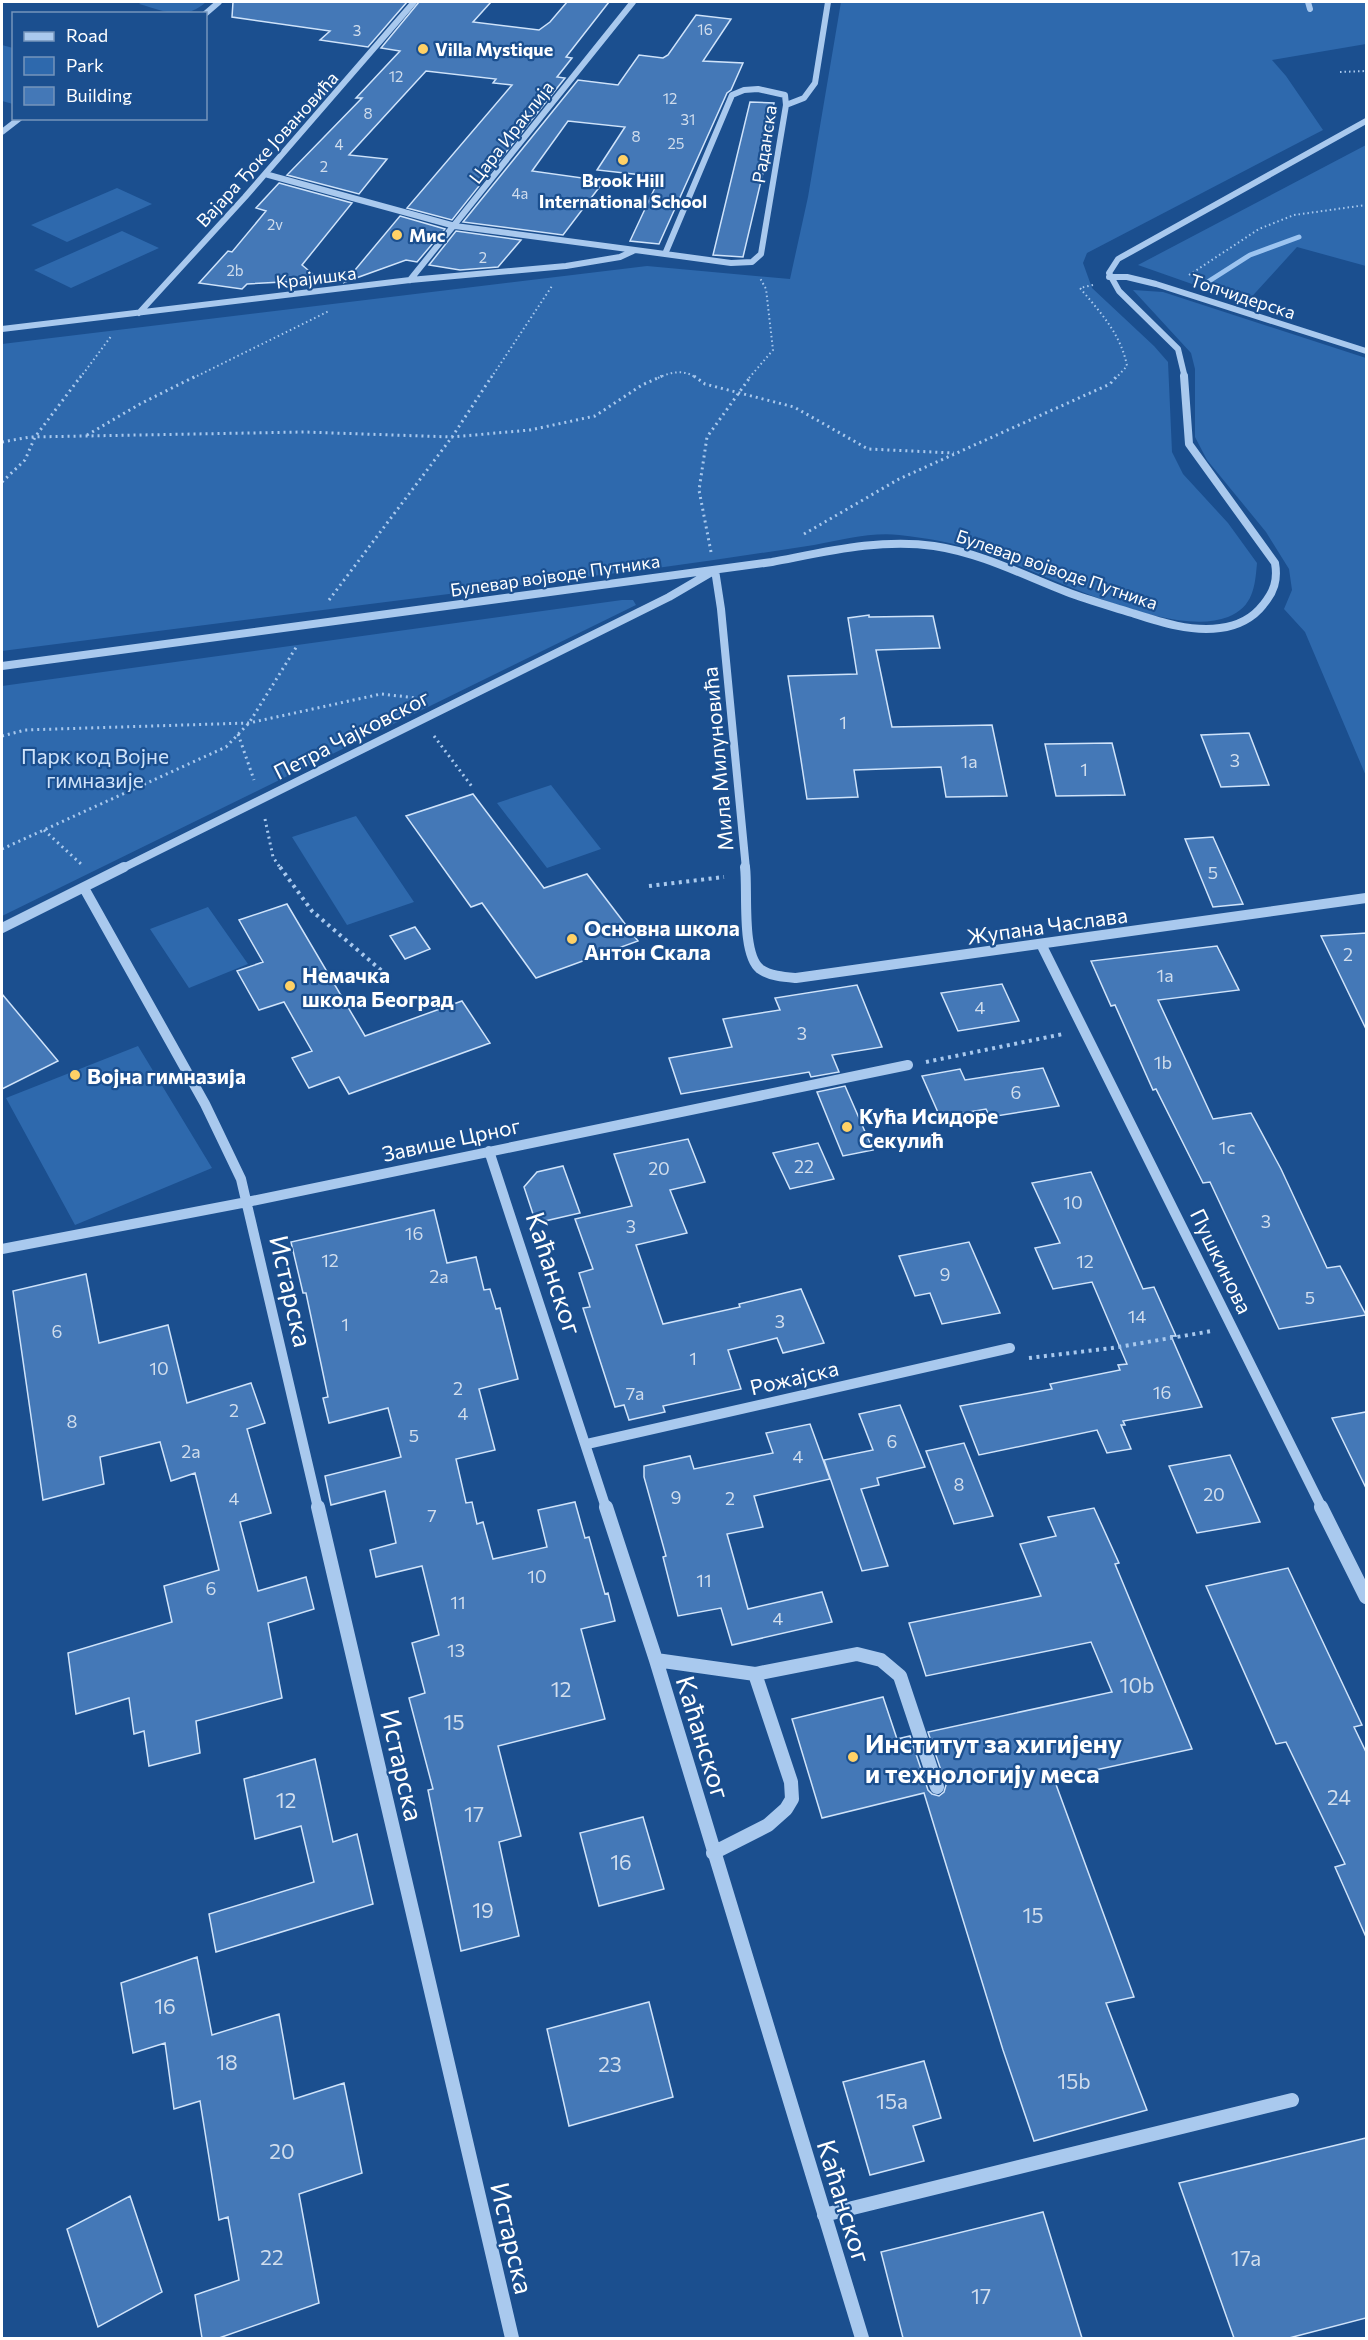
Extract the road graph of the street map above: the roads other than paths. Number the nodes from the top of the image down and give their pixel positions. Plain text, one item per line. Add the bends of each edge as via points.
1 (219, 2) edge
2 (414, 2) edge
3 (633, 2) edge
4 (828, 2) edge
5 (1308, 2) edge
6 (1310, 9) dead end
7 (207, 12) edge
8 (786, 105) junction
9 (17, 120) edge
10 (1366, 121) edge
11 (2, 132) edge
12 (265, 174) junction
13 (455, 226) junction
14 (633, 251) junction
15 (665, 255) junction
16 (1109, 277) junction
17 (410, 280) junction
18 (139, 313) junction
19 (2, 329) edge
20 (1366, 351) edge
21 (715, 570) junction
22 (2, 666) edge
23 (84, 888) junction
24 (1366, 898) edge
25 (2, 928) edge
26 (1041, 944) junction
27 (750, 946) joint
28 (908, 1065) road end
29 (489, 1151) junction
30 (247, 1202) junction
31 (2, 1249) edge
32 (1010, 1348) road end
33 (586, 1444) junction
34 (1366, 1597) edge
35 (656, 1659) junction
36 (755, 1674) junction
37 (937, 1787) dead end
38 (713, 1853) junction
39 (1292, 2100) dead end
40 (824, 2215) junction
41 (512, 2338) edge
42 (862, 2338) edge

1 - 7 street
2 - 12 street, Вајара Ђоке Јовановића
3 - 13 street, Цара Ираклија
4 - 8 street via 815,83 810,94
5 - 6 street
8 - 15 street, Раданска via 787,98 778,92 750,89 732,95
8 - 15 street, Раданска via 761,254 752,262 731,263
9 - 11 street
10 - 16 street via 1118,259 1110,268
12 - 13 street
12 - 18 street, Вајара Ђоке Јовановића
13 - 14 street
13 - 17 street, Цара Ираклија
14 - 15 street
14 - 17 street, Крајишка via 620,257 566,266
16 - 20 street, Топчидерска via 1134,278 1167,287
16 - 21 street, Булевар војводе Путника via 1178,349 1184,370 1189,444 1275,563 1276,585 1255,613 1215,629 1182,627 1082,597 983,558 927,545 880,544
17 - 18 street, Крајишка
18 - 19 street, Крајишка
21 - 22 street, Булевар војводе Путника
21 - 23 street, Петра Чајковског via 669,597
21 - 27 street, Мила Милуновића
23 - 25 street, Петра Чајковског
23 - 30 street, Истарска via 205,1104 241,1179
24 - 26 street, Жупана Часлава
26 - 27 street, Жупана Часлава via 796,978 762,970 753,960
26 - 34 street, Пушкинова
28 - 29 street, Завише Црног
29 - 30 street, Завише Црног
29 - 33 street, Каћанског
30 - 31 street, Завише Црног
30 - 41 street, Истарска
32 - 33 street, Рожајска
33 - 35 street, Каћанског
35 - 36 street
35 - 38 street, Каћанског
36 - 37 street via 857,1654 870,1655 890,1665 900,1676
36 - 38 street via 792,1782 792,1799 771,1823
38 - 40 street, Каћанског
39 - 40 street
40 - 42 street, Каћанског

